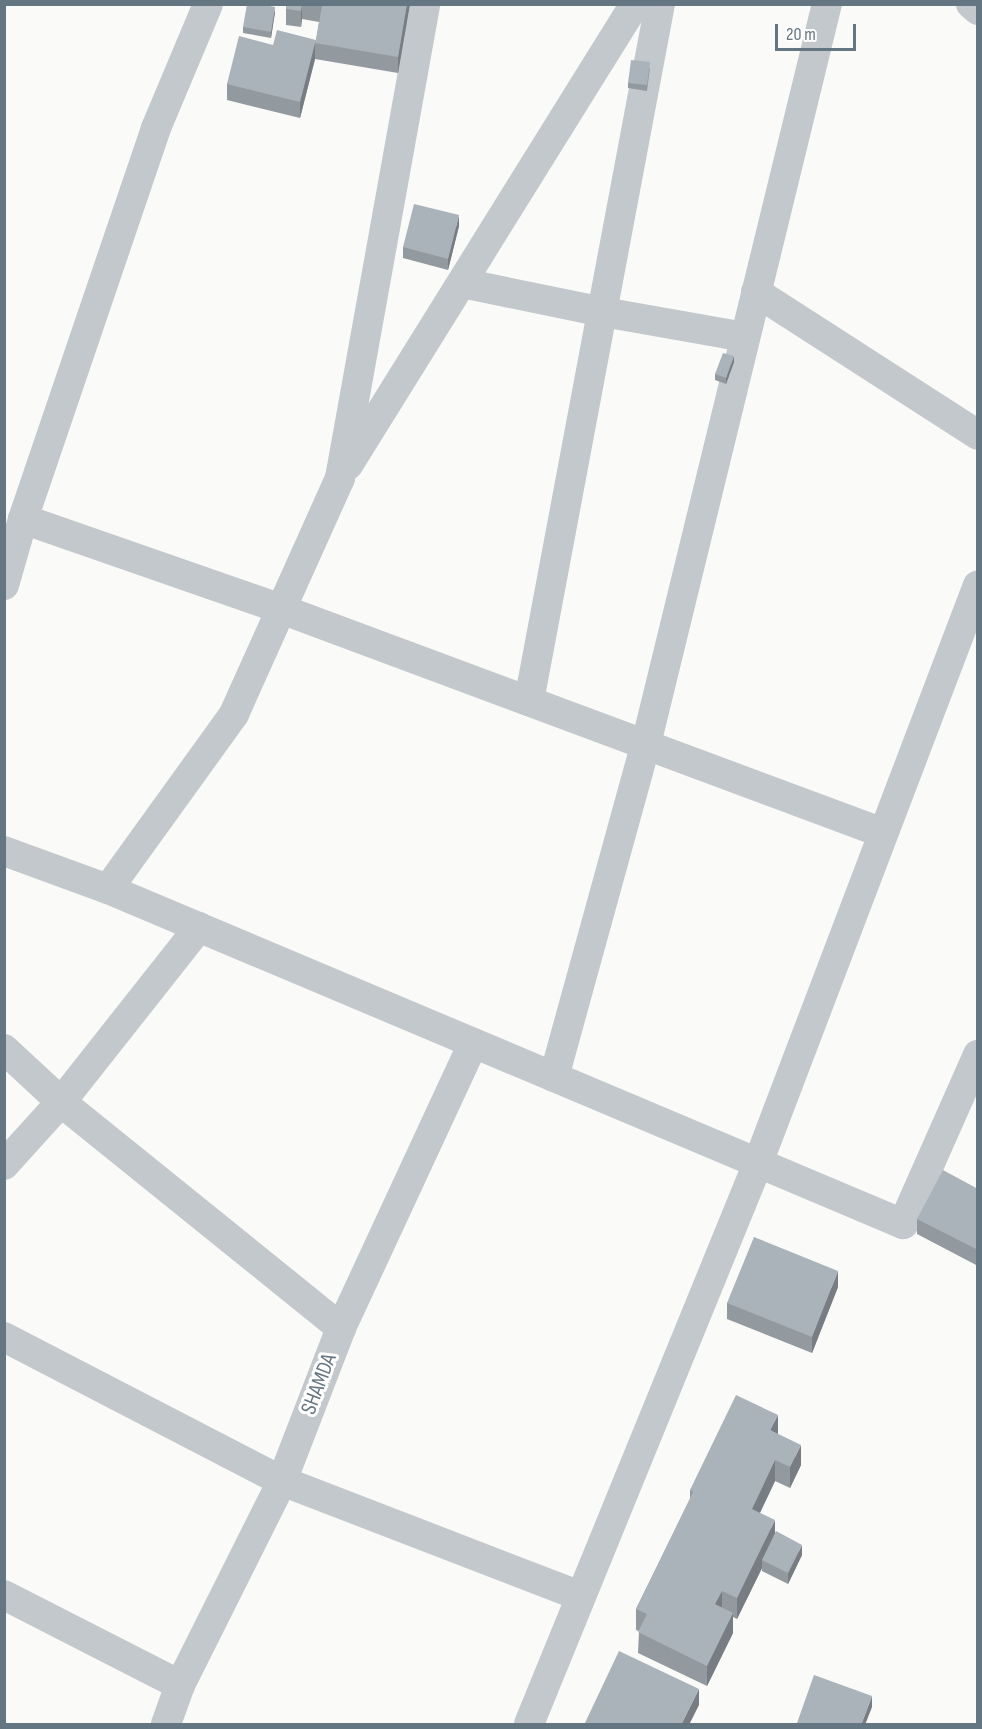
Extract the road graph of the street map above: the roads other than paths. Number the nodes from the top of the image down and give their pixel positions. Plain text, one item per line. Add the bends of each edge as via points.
1 (208, 4) edge
2 (425, 4) edge
3 (636, 4) edge
4 (660, 4) edge
5 (827, 4) edge
6 (972, 4) edge
7 (978, 10) edge
8 (462, 283) junction
9 (756, 292) junction
10 (603, 312) junction
11 (745, 337) junction
12 (978, 435) edge
13 (340, 478) junction
14 (23, 519) junction
15 (4, 585) edge
16 (978, 585) edge
17 (281, 609) junction
18 (529, 701) junction
19 (646, 744) junction
20 (884, 833) junction
21 (4, 851) edge
22 (108, 889) junction
23 (199, 927) junction
24 (473, 1043) junction
25 (4, 1049) edge
26 (978, 1055) edge
27 (554, 1077) junction
28 (61, 1102) junction
29 (758, 1163) junction
30 (4, 1165) edge
31 (340, 1328) junction
32 (4, 1337) edge
33 (282, 1481) junction
34 (4, 1595) edge
35 (580, 1596) junction
36 (180, 1685) junction
37 (166, 1725) edge
38 (529, 1725) edge

1 - 14 street via 156,128
2 - 13 street
3 - 8 street
4 - 10 street
5 - 9 street
6 - 7 street
8 - 10 street
8 - 13 street
9 - 11 street
9 - 12 street
10 - 11 street
10 - 18 street
11 - 19 street
13 - 17 street
14 - 15 street
14 - 17 street
16 - 20 street
17 - 18 street
17 - 22 street via 234,714
18 - 19 street
19 - 20 street
19 - 27 street
20 - 29 street
21 - 22 street
22 - 23 street
23 - 24 street
23 - 28 street
24 - 27 street
24 - 31 street, SHAMDA
25 - 28 street
26 - 29 street via 903,1224
27 - 29 street
28 - 30 street
28 - 31 street
29 - 35 street
31 - 33 street, SHAMDA
32 - 33 street
33 - 35 street
33 - 36 street, SHAMDA
34 - 36 street
35 - 38 street
36 - 37 street, SHAMDA

